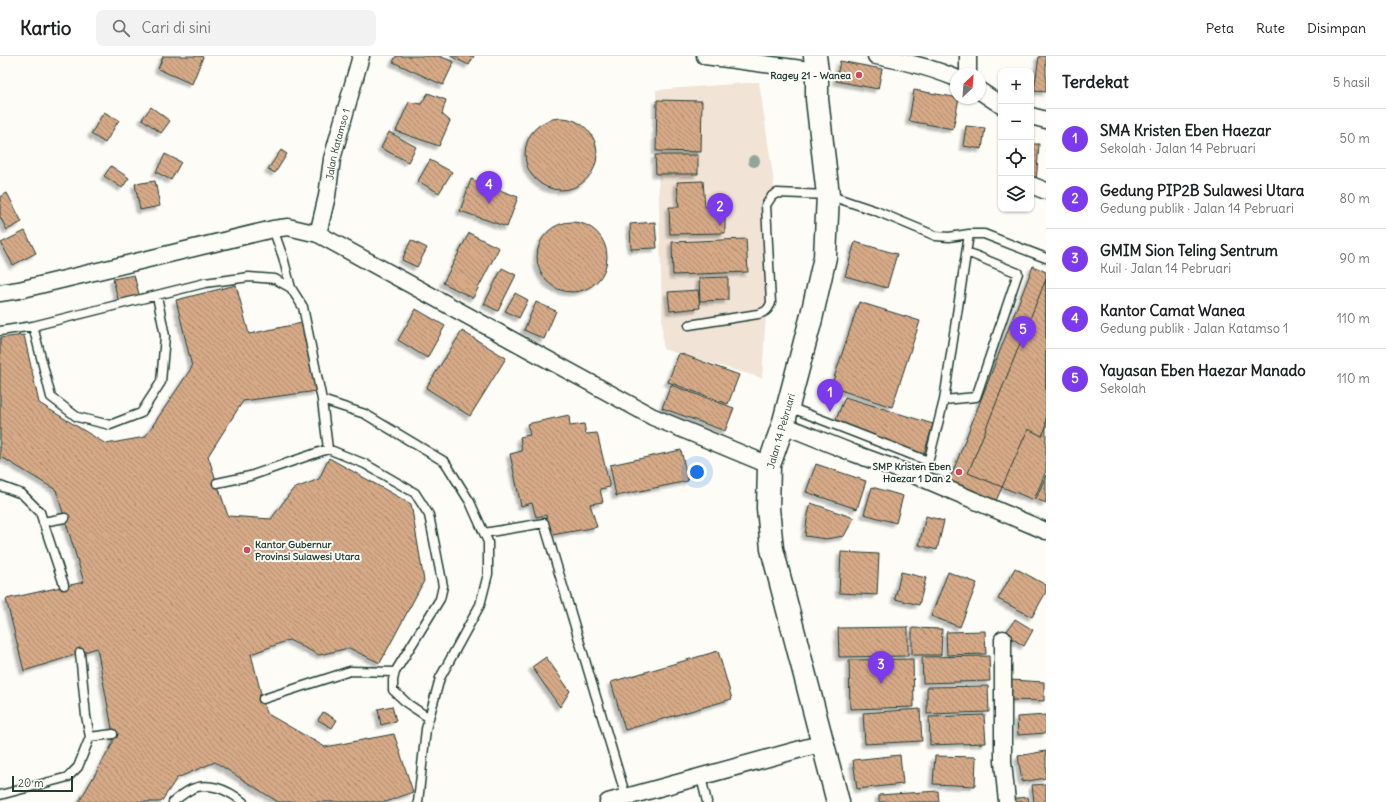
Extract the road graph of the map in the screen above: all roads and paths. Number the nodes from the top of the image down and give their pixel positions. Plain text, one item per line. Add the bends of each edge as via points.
1 (361, 56) edge
2 (705, 56) edge
3 (876, 56) edge
4 (968, 56) edge
5 (816, 64) edge
6 (968, 68) edge
7 (950, 75) edge
8 (986, 95) edge
9 (998, 102) edge
10 (1034, 117) edge
11 (1046, 120) edge
12 (1034, 186) edge
13 (1046, 191) edge
14 (828, 195) junction
15 (274, 229) junction
16 (318, 234) junction
17 (969, 234) junction
18 (967, 252) junction
19 (1046, 258) edge
20 (291, 288) junction
21 (0, 293) edge
22 (157, 296) junction
23 (688, 325) dead end
24 (33, 326) junction
25 (0, 331) edge
26 (322, 400) junction
27 (944, 400) junction
28 (786, 416) junction
29 (328, 449) junction
30 (928, 461) junction
31 (769, 465) junction
32 (924, 479) junction
33 (217, 483) dead end
34 (0, 486) edge
35 (65, 518) dead end
36 (43, 522) junction
37 (1046, 531) edge
38 (484, 534) junction
39 (64, 586) dead end
40 (1003, 639) dead end
41 (80, 653) dead end
42 (395, 672) junction
43 (263, 699) dead end
44 (429, 718) junction
45 (113, 734) dead end
46 (90, 737) junction
47 (823, 743) junction
48 (700, 777) junction
49 (0, 795) edge
50 (626, 797) junction
51 (173, 802) edge
52 (243, 802) edge
53 (418, 802) edge
54 (608, 802) edge
55 (707, 802) edge
56 (838, 802) edge
57 (1007, 802) edge

1 - 16 street, Jalan Katamso 1 via 332,159
2 - 5 street
3 - 7 street via 905,61
4 - 6 street
5 - 14 main road, Jalan 14 Pebruari via 817,99
8 - 9 street
10 - 11 street
12 - 13 street
14 - 17 lane via 936,236
14 - 23 lane via 777,193 766,205 771,302 766,312
14 - 28 main road, Jalan 14 Pebruari via 825,257
15 - 16 street via 288,227
15 - 20 lane
15 - 21 street
16 - 31 street via 653,417
17 - 18 lane
17 - 19 lane via 984,234
18 - 27 lane
18 - 27 lane via 1018,273 976,397
20 - 22 lane via 275,279 249,276 205,283
20 - 26 lane via 302,308
22 - 24 lane
22 - 24 lane via 165,336 161,382 141,413 110,424 77,417 51,396
24 - 25 lane
26 - 29 lane
26 - 38 lane via 365,414 445,462 470,502
27 - 30 lane
28 - 30 lane
28 - 31 main road, Jalan 14 Pebruari
28 - 32 street via 854,453
29 - 33 lane via 250,476
29 - 42 lane via 365,464 415,493 429,516 443,586 440,599
30 - 32 lane
31 - 47 main road, Jalan 14 Pebruari via 768,508 772,549
32 - 37 street
34 - 36 lane via 22,494 40,512
35 - 36 lane
36 - 39 lane
38 - 44 lane via 488,542 488,574 480,605 440,678
38 - 50 lane via 544,523
40 - 57 street via 1003,762
41 - 46 lane
42 - 43 lane via 350,671
42 - 44 lane via 393,690
44 - 53 lane
45 - 46 lane
46 - 49 lane via 78,767 68,777
47 - 48 street
47 - 56 main road, Jalan 14 Pebruari
48 - 50 street
48 - 55 lane
50 - 54 street
51 - 52 lane via 190,790 203,786 217,787

